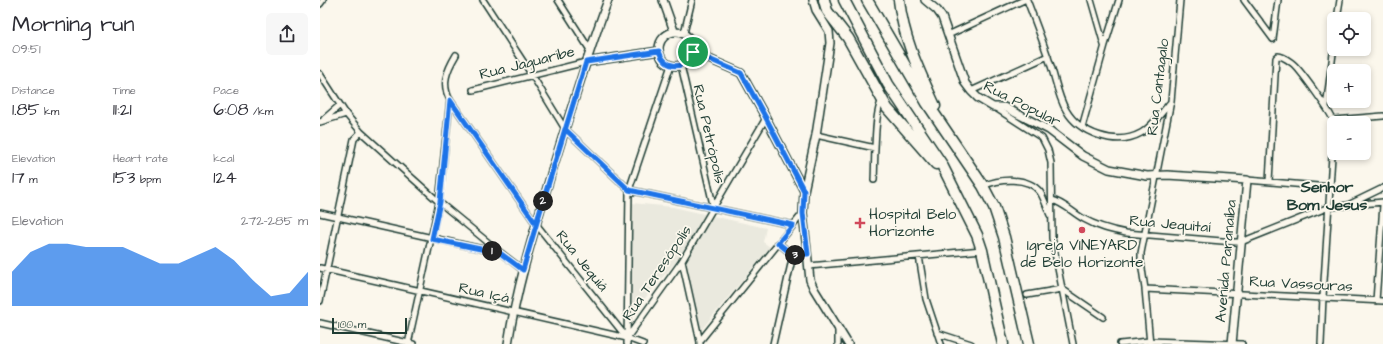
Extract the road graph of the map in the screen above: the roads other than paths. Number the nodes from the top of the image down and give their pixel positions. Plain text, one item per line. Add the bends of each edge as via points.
1 (323, 0) edge
2 (483, 0) edge
3 (558, 0) edge
4 (608, 0) edge
5 (663, 0) edge
6 (692, 0) edge
7 (813, 0) edge
8 (820, 0) edge
9 (824, 0) edge
10 (844, 0) edge
11 (868, 0) edge
12 (899, 0) edge
13 (925, 0) edge
14 (1026, 0) edge
15 (1091, 0) edge
16 (1119, 0) edge
17 (1180, 0) edge
18 (1244, 0) edge
19 (1278, 0) edge
20 (1340, 0) edge
21 (320, 4) edge
22 (1338, 12) edge
23 (674, 31) junction
24 (684, 33) junction
25 (948, 35) junction
26 (1104, 45) junction
27 (590, 50) junction
28 (659, 51) junction
29 (693, 52) junction
30 (456, 55) dead end
31 (1048, 56) junction
32 (1333, 56) edge
33 (586, 62) junction
34 (827, 62) junction
35 (670, 65) junction
36 (681, 65) junction
37 (320, 74) edge
38 (532, 75) junction
39 (473, 90) dead end
40 (970, 91) junction
41 (450, 100) junction
42 (882, 101) junction
43 (1172, 101) junction
44 (340, 105) junction
45 (993, 107) junction
46 (1326, 107) junction
47 (346, 114) junction
48 (1330, 116) edge
49 (1383, 116) edge
50 (766, 118) junction
51 (1371, 118) edge
52 (321, 121) edge
53 (1082, 127) junction
54 (565, 129) junction
55 (946, 131) junction
56 (360, 132) junction
57 (816, 136) junction
58 (876, 148) junction
59 (1332, 160) edge
60 (1157, 176) junction
61 (874, 180) dead end
62 (1247, 180) junction
63 (1270, 181) junction
64 (951, 183) junction
65 (983, 186) junction
66 (1330, 186) junction
67 (1383, 188) edge
68 (629, 190) junction
69 (804, 191) junction
70 (1052, 200) junction
71 (440, 202) junction
72 (1383, 204) edge
73 (1344, 206) junction
74 (1330, 207) junction
75 (714, 209) junction
76 (320, 213) edge
77 (803, 213) junction
78 (337, 217) junction
79 (1051, 217) junction
80 (536, 224) junction
81 (793, 225) junction
82 (1145, 235) junction
83 (432, 239) junction
84 (1241, 242) junction
85 (778, 243) junction
86 (982, 250) junction
87 (500, 253) junction
88 (808, 254) junction
89 (793, 255) junction
90 (919, 256) junction
91 (682, 261) junction
92 (809, 266) junction
93 (320, 268) edge
94 (327, 269) junction
95 (523, 270) junction
96 (1062, 289) junction
97 (1145, 289) junction
98 (419, 291) junction
99 (1236, 293) junction
100 (1027, 294) dead end
101 (1323, 298) junction
102 (1376, 300) junction
103 (320, 301) edge
104 (1383, 301) edge
105 (513, 311) junction
106 (1103, 317) dead end
107 (320, 323) edge
108 (838, 329) junction
109 (937, 333) junction
110 (627, 338) junction
111 (1150, 342) edge
112 (700, 343) edge
113 (410, 344) edge
114 (508, 344) edge
115 (627, 344) edge
116 (643, 344) edge
117 (773, 344) edge
118 (838, 344) edge
119 (848, 344) edge
120 (941, 344) edge
121 (971, 344) edge
122 (1002, 344) edge
123 (1029, 344) edge
124 (1073, 344) edge
125 (1120, 344) edge
126 (1232, 344) edge
127 (1242, 344) edge
128 (1321, 344) edge

1 - 21 street
2 - 38 street
3 - 27 street
4 - 27 street
5 - 23 street
6 - 24 street
7 - 34 street via 829,31
8 - 34 street via 833,42
9 - 42 highway via 827,11 848,38
10 - 64 highway via 888,84 941,163
11 - 55 highway via 927,103
12 - 55 highway via 907,41
13 - 25 street, Rua Popular via 942,17
14 - 25 street
14 - 31 street
15 - 26 street
16 - 26 street
17 - 43 street, Rua Cantagalo
18 - 19 street via 1273,39
20 - 22 street
23 - 24 street
23 - 28 street via 662,38
24 - 29 street via 691,41
25 - 40 street, Rua Popular
26 - 53 street
27 - 33 street
28 - 33 street, Rua Jaguaribe
28 - 35 street via 661,57
29 - 36 street
29 - 50 street via 741,73
30 - 41 street via 445,79
31 - 40 street
31 - 53 street via 1065,108 1072,119
32 - 46 street
33 - 38 street, Rua Jaguaribe
33 - 54 street
34 - 57 street
35 - 36 street
35 - 68 street
36 - 75 street, Rua Petrópolis
37 - 44 street
38 - 39 street, Rua Jaguaribe
38 - 54 street
40 - 45 street, Rua Popular
41 - 71 street
41 - 80 street, Rua Jequiá
42 - 58 street via 878,112
42 - 64 highway
43 - 53 street via 1142,133 1132,137 1108,137
43 - 60 street, Rua Cantagalo
44 - 47 street
44 - 52 street
45 - 60 street, Rua Popular via 1004,107 1049,130 1083,156 1109,169
45 - 70 street via 1042,138 1051,163
46 - 48 street
46 - 63 street via 1292,63 1278,56
47 - 52 street
47 - 56 street
49 - 51 street
50 - 69 street
50 - 75 street, Rua Teresópolis
54 - 68 street
54 - 80 street
55 - 65 highway
56 - 71 street
56 - 78 street via 354,139
57 - 58 street
57 - 69 street
58 - 61 street
59 - 66 street
60 - 62 street
60 - 82 street, Rua Cantagalo
62 - 63 street
62 - 84 street, Avenida Paranaíba
63 - 66 street
64 - 86 highway
65 - 79 street via 1000,180 1026,183 1040,192
65 - 123 highway via 994,207 1004,237
66 - 74 street
67 - 73 street
68 - 75 street
68 - 110 street
69 - 77 street
70 - 79 street
70 - 82 street, Rua Jequitaí via 1096,225 1120,232
71 - 83 street
71 - 87 street
72 - 73 street, Rua Jequitaí
72 - 102 street
73 - 74 street, Rua Jequitaí
74 - 84 street, Rua Jequitaí
74 - 101 street
75 - 81 street
75 - 91 street, Rua Teresópolis
76 - 78 street
77 - 81 street
77 - 88 street
78 - 83 street
78 - 94 street
79 - 96 street via 1052,238
80 - 95 street
80 - 110 street, Rua Jequiá
81 - 85 street
82 - 84 street, Rua Jequitaí
82 - 97 street, Rua Cantagalo via 1141,253
83 - 87 street
83 - 98 street
84 - 99 street, Avenida Paranaíba
85 - 89 street
85 - 112 street
86 - 90 street
86 - 122 highway
87 - 95 street
88 - 89 street
88 - 92 street
89 - 117 street
90 - 92 street
90 - 109 street via 925,293
91 - 110 street, Rua Teresópolis
91 - 112 street
92 - 108 street via 814,289
93 - 94 street, Rua Içá
94 - 98 street, Rua Içá
94 - 103 street
95 - 105 street
96 - 100 street
96 - 106 street
96 - 124 street
97 - 99 street, Rua Vassouras
97 - 111 street, Rua Cantagalo
98 - 105 street, Rua Içá
98 - 113 street
99 - 101 street, Rua Vassouras
99 - 126 street, Avenida Paranaíba
101 - 102 street, Rua Vassouras
101 - 128 street
102 - 104 street, Rua Vassouras
105 - 110 street, Rua Içá
105 - 114 street
107 - 113 street
108 - 118 street
108 - 119 street
109 - 120 street
109 - 121 street
110 - 115 street
110 - 116 street, Rua Içá
111 - 125 street
111 - 126 street
126 - 127 street

